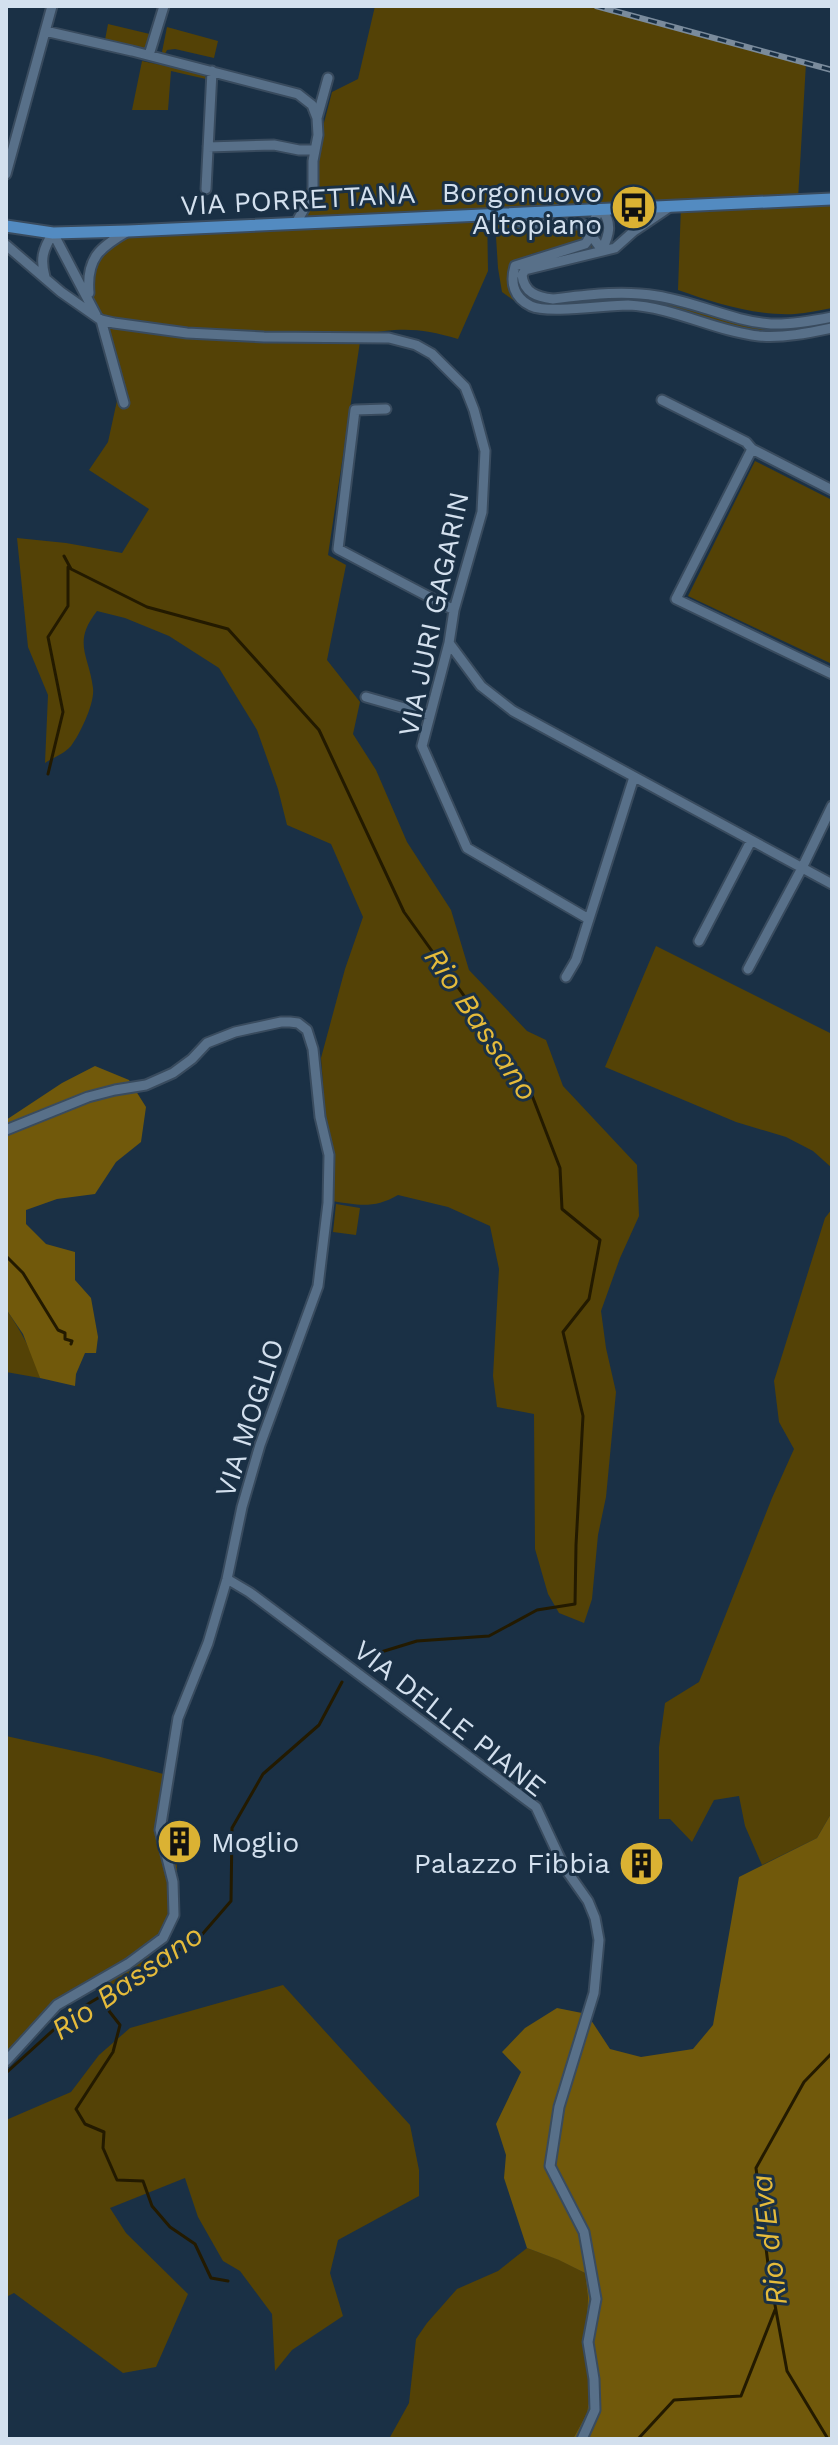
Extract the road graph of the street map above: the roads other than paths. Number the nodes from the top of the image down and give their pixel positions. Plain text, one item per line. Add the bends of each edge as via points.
1 (52, 6) edge
2 (164, 6) edge
3 (45, 31) junction
4 (149, 55) junction
5 (212, 71) junction
6 (328, 78) dead end
7 (317, 118) junction
8 (208, 147) junction
9 (315, 150) junction
10 (6, 174) edge
11 (206, 189) dead end
12 (832, 199) edge
13 (671, 206) junction
14 (601, 209) junction
15 (497, 214) junction
16 (296, 223) junction
17 (6, 226) edge
18 (609, 228) junction
19 (128, 231) junction
20 (590, 232) junction
21 (53, 233) junction
22 (629, 236) junction
23 (6, 245) edge
24 (43, 249) junction
25 (602, 250) junction
26 (23, 259) junction
27 (45, 277) junction
28 (89, 300) junction
29 (832, 317) edge
30 (98, 318) junction
31 (832, 328) edge
32 (662, 400) dead end
33 (124, 403) dead end
34 (386, 409) dead end
35 (752, 449) junction
36 (832, 490) edge
37 (454, 610) junction
38 (449, 643) junction
39 (832, 674) edge
40 (366, 697) dead end
41 (429, 715) junction
42 (634, 777) junction
43 (832, 806) edge
44 (751, 841) junction
45 (802, 868) junction
46 (832, 884) edge
47 (587, 918) junction
48 (699, 941) dead end
49 (748, 969) dead end
50 (566, 977) dead end
51 (6, 1130) edge
52 (227, 1579) junction
53 (6, 2061) edge
54 (582, 2439) edge

1 - 3 street
2 - 4 street
3 - 4 street
3 - 10 street
4 - 5 street
5 - 7 street via 298,94 312,105
5 - 8 street
6 - 7 street
7 - 9 street
8 - 9 street
8 - 11 street
9 - 16 street via 313,193
12 - 13 main road, VIA PORRETTANA
13 - 14 main road, VIA PORRETTANA
13 - 22 street
14 - 15 main road, VIA PORRETTANA
14 - 18 street
14 - 20 street
15 - 16 main road, VIA PORRETTANA
15 - 20 street via 525,224 582,224
16 - 19 main road, VIA PORRETTANA
17 - 21 main road, VIA PORRETTANA
18 - 22 street
18 - 25 street
19 - 21 main road, VIA PORRETTANA
19 - 28 street via 93,260
20 - 25 street
20 - 31 street via 585,244 515,266 511,279 525,303 542,310 657,308 758,336
21 - 24 street
21 - 28 street
22 - 25 street via 615,248
23 - 26 street, VIA JURI GAGARIN
24 - 26 street
24 - 27 street
25 - 29 street via 525,270 523,283 542,298 656,296 770,324
26 - 27 street, VIA JURI GAGARIN
27 - 30 street, VIA JURI GAGARIN
28 - 30 street
30 - 33 street
30 - 37 street, VIA JURI GAGARIN via 187,333 389,338 432,354 465,387 485,451 482,512
32 - 35 street
34 - 37 street via 355,410 338,549
35 - 36 street
35 - 39 street via 676,599
37 - 38 street, VIA JURI GAGARIN
38 - 41 street, VIA JURI GAGARIN
38 - 42 street via 481,686 513,711
40 - 41 street
41 - 47 street, VIA JURI GAGARIN via 422,746 467,848
42 - 44 street
42 - 47 street
43 - 45 street
44 - 45 street
44 - 48 street
45 - 46 street
45 - 49 street
47 - 50 street
51 - 52 street, VIA MOGLIO via 88,1097 146,1085 173,1073 207,1043 235,1032 281,1022 298,1023 307,1030 329,1155 318,1286 260,1445
52 - 53 street, VIA MOGLIO via 178,1718 160,1830 173,1882 174,1915 163,1938 57,2005
52 - 54 street, VIA DELLE PIANE via 536,1807 564,1867 588,1901 599,1940 594,1993 559,2107 550,2166 584,2232 596,2299 588,2342 595,2410

